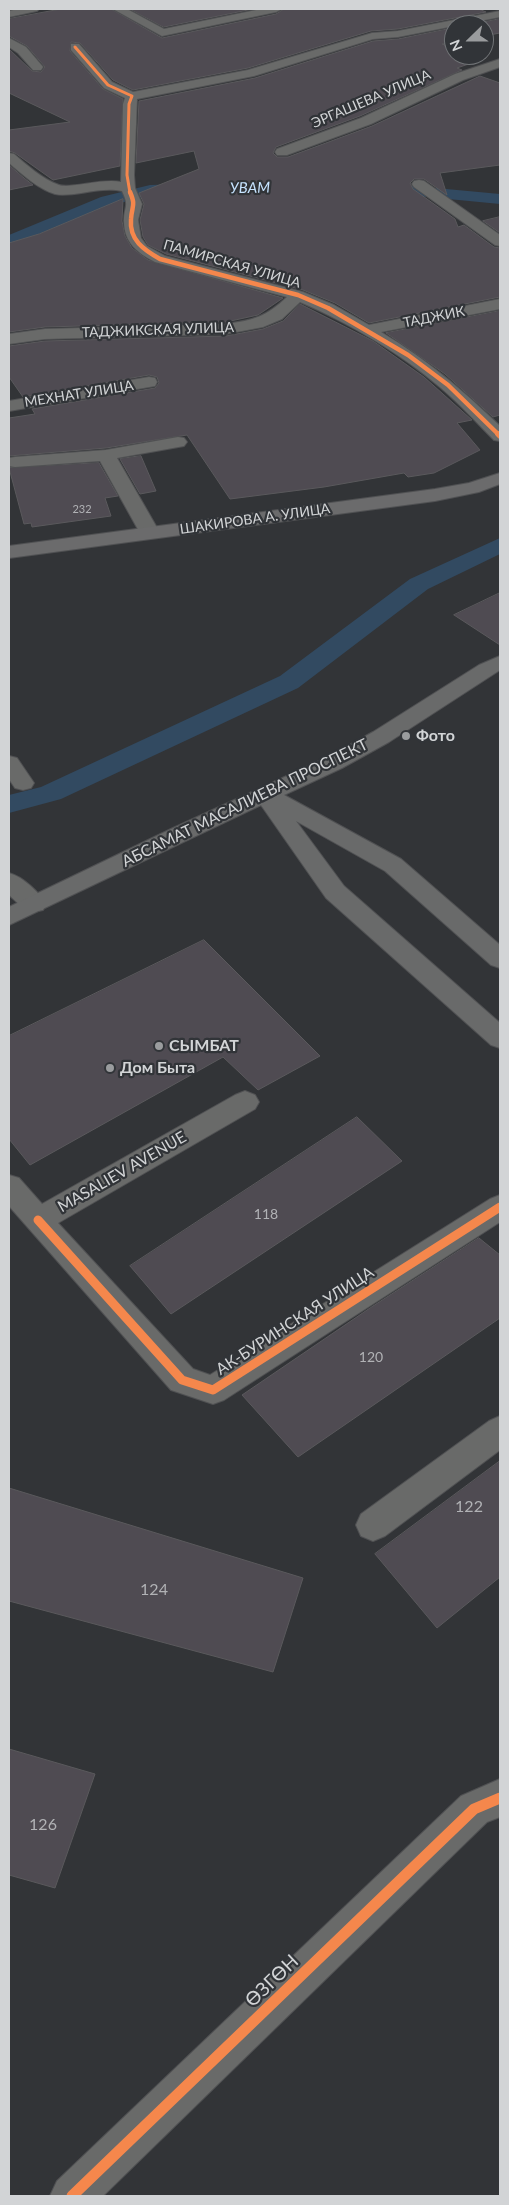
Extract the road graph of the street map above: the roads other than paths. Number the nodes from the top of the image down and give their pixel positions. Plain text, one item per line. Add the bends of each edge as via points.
1 (33, 9) edge
2 (119, 9) edge
3 (276, 9) edge
4 (493, 9) edge
5 (500, 13) edge
6 (9, 14) edge
7 (9, 42) edge
8 (75, 47) dead end
9 (500, 64) edge
10 (37, 67) dead end
11 (132, 96) junction
12 (282, 152) dead end
13 (9, 157) edge
14 (34, 177) junction
15 (17, 180) dead end
16 (128, 188) junction
17 (427, 191) dead end
18 (500, 242) edge
19 (298, 295) junction
20 (500, 304) edge
21 (368, 330) junction
22 (9, 340) edge
23 (149, 382) dead end
24 (9, 406) edge
25 (500, 436) edge
26 (178, 442) dead end
27 (106, 455) junction
28 (15, 462) dead end
29 (500, 478) edge
30 (150, 532) junction
31 (9, 552) edge
32 (500, 662) edge
33 (9, 764) edge
34 (23, 783) dead end
35 (265, 794) junction
36 (9, 881) edge
37 (34, 904) junction
38 (9, 918) edge
39 (500, 959) edge
40 (500, 1038) edge
41 (245, 1102) dead end
42 (9, 1186) edge
43 (500, 1207) edge
44 (38, 1220) junction
45 (500, 1431) edge
46 (373, 1524) dead end
47 (500, 1798) edge
48 (72, 2196) edge

1 - 6 street
2 - 3 street via 162,32
4 - 5 street
5 - 11 street via 398,34 372,36 250,72
7 - 10 street via 22,50
8 - 11 street via 108,85
9 - 12 street, ЭРГАШЕВА УЛИЦА via 459,77 366,121
11 - 16 street via 129,104
13 - 14 street
14 - 15 street
14 - 16 street via 58,190 109,184
16 - 19 street, ПАМИРСКАЯ УЛИЦА via 135,204 131,220 134,238 142,249 160,259
17 - 18 street
19 - 21 street, ПАМИРСКАЯ УЛИЦА
19 - 22 street, ТАДЖИКСКАЯ УЛИЦА via 276,316 256,324 226,329 45,334
20 - 21 street, ТАДЖИК
21 - 25 street, ПАМИРСКАЯ УЛИЦА via 448,385
23 - 24 street, МЕХНАТ УЛИЦА
26 - 27 street
27 - 28 street
27 - 30 street
29 - 30 main road, ШАКИРОВА А. УЛИЦА via 473,488 435,495
30 - 31 main road, ШАКИРОВА А. УЛИЦА
32 - 35 main road, АБСАМАТ МАСАЛИЕВА ПРОСПЕКТ via 381,737 334,763
33 - 34 street
35 - 37 main road, АБСАМАТ МАСАЛИЕВА ПРОСПЕКТ
35 - 39 main road via 393,865
35 - 40 main road via 335,892
36 - 37 street
37 - 38 main road, АБСАМАТ МАСАЛИЕВА ПРОСПЕКТ
41 - 44 street, MASALIEV AVENUE
42 - 44 street, MASALIEV AVENUE
43 - 44 street, АК-БУРИНСКАЯ УЛИЦА via 214,1390 182,1380
45 - 46 street
47 - 48 street, ӨЗГӨН via 474,1808

